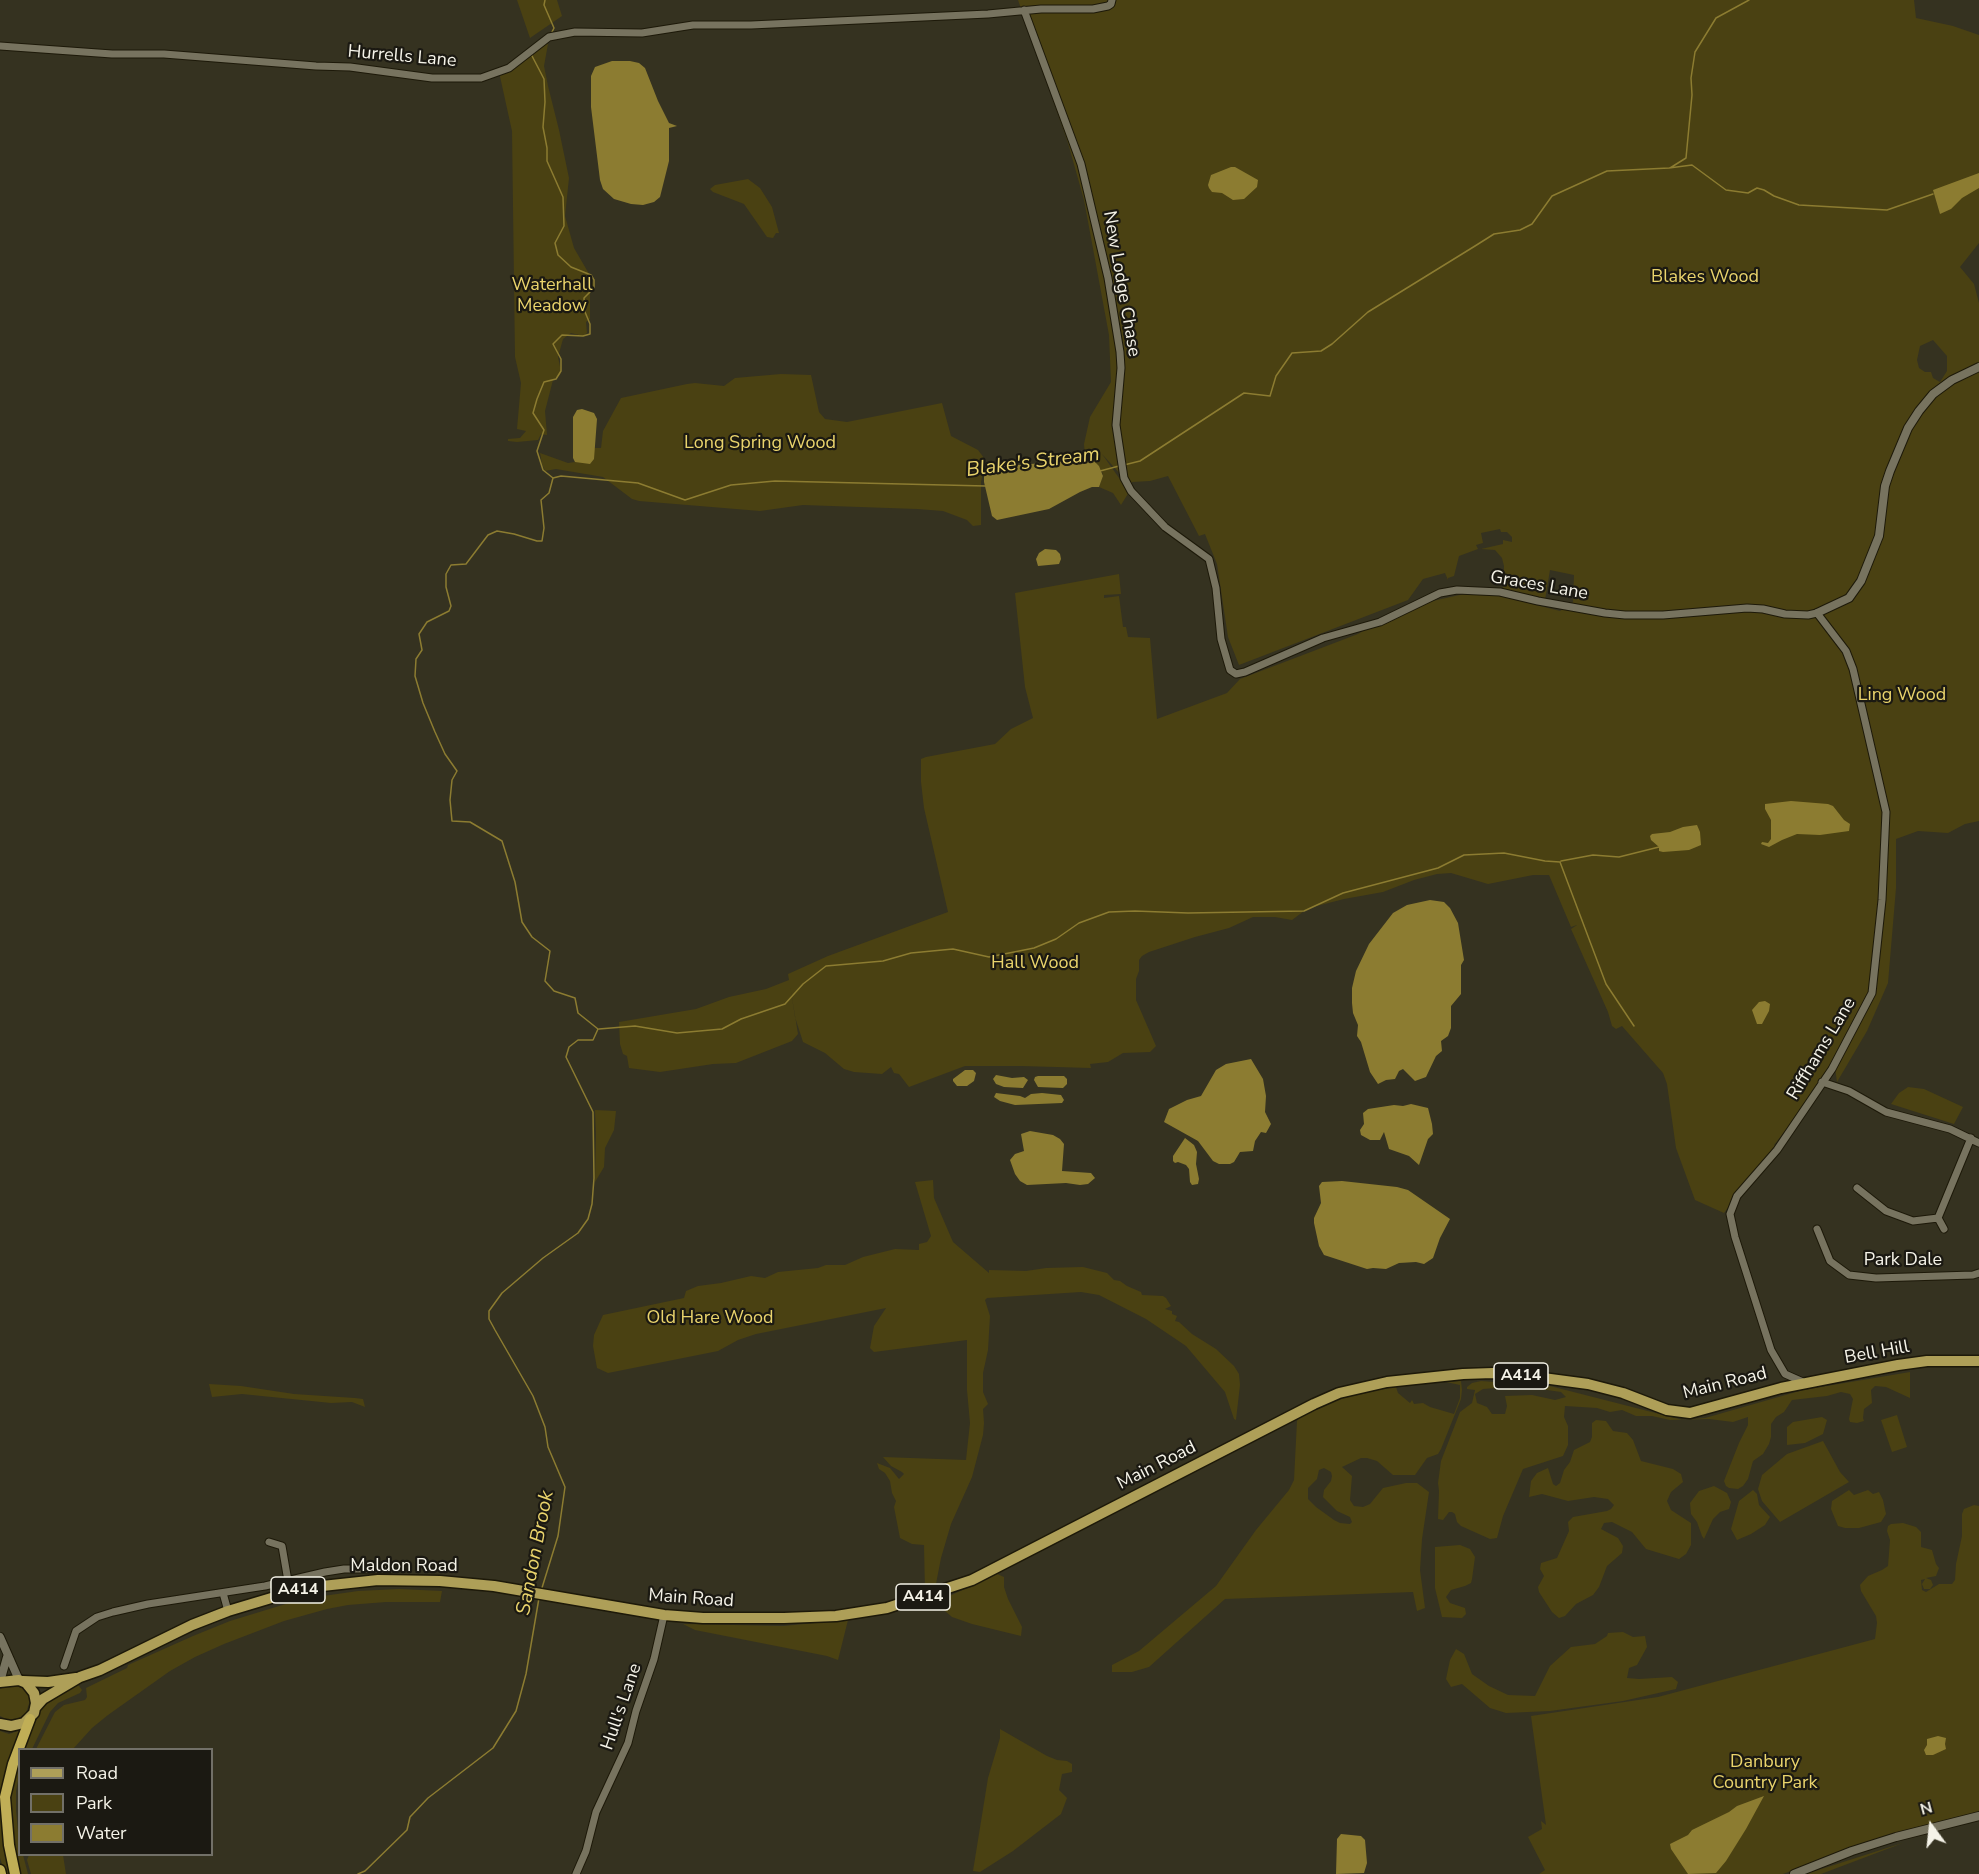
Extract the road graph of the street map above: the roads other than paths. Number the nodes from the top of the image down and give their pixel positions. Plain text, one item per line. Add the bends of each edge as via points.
1 (1112, 2) edge
2 (1024, 10) junction
3 (0, 46) edge
4 (1979, 367) edge
5 (1817, 613) junction
6 (1236, 674) joint
7 (1832, 1069) junction
8 (1822, 1082) junction
9 (1832, 1086) junction
10 (1971, 1138) junction
11 (1979, 1143) edge
12 (1857, 1188) dead end
13 (1938, 1218) junction
14 (1944, 1228) dead end
15 (1818, 1229) dead end
16 (1979, 1273) edge
17 (1979, 1361) edge
18 (1785, 1374) junction
19 (1805, 1383) junction
20 (1781, 1388) junction
21 (269, 1542) dead end
22 (391, 1569) dead end
23 (288, 1581) junction
24 (223, 1593) junction
25 (547, 1596) joint
26 (228, 1611) junction
27 (664, 1615) junction
28 (0, 1638) edge
29 (7, 1656) junction
30 (64, 1666) dead end
31 (80, 1677) junction
32 (20, 1681) junction
33 (0, 1682) edge
34 (35, 1708) junction
35 (30, 1719) junction
36 (0, 1723) edge
37 (19, 1748) edge
38 (18, 1751) edge
39 (1979, 1816) edge
40 (15, 1874) edge
41 (576, 1874) edge
42 (1794, 1874) edge

1 - 2 street, Hurrells Lane via 1093,9
2 - 3 street, Hurrells Lane via 895,19 693,25 642,33 575,32 549,37 509,68 481,78 432,78 350,67
2 - 6 street, New Lodge Chase via 1081,164 1108,278 1120,352 1116,425 1124,478 1165,527 1209,559 1221,639 1230,670
4 - 5 street via 1952,380 1919,411 1890,471 1879,536 1861,581 1849,598
5 - 6 street, Graces Lane via 1785,615 1747,608 1625,615 1500,592 1457,590 1440,593 1380,622 1323,638
5 - 7 street, Riffhams Lane via 1841,643 1852,669 1886,812 1872,993
7 - 8 street, Riffhams Lane
7 - 9 street
8 - 9 street
8 - 18 street, Riffhams Lane via 1777,1150 1737,1196 1730,1214 1771,1350
9 - 10 street via 1886,1112
10 - 11 street
10 - 13 street
12 - 13 street via 1886,1211 1913,1221
13 - 14 street
15 - 16 street, Park Dale via 1830,1261 1849,1275 1876,1278
17 - 19 main road, Bell Hill / A414 via 1918,1362
18 - 19 street
18 - 20 street
19 - 20 main road, Bell Hill / A414
20 - 27 main road, Main Road / A414 via 1690,1413 1667,1410 1588,1384 1543,1378 1493,1373 1388,1382 1339,1393 1314,1404 972,1580 928,1596 887,1608 836,1616 737,1619
21 - 23 street via 282,1546
22 - 23 street, Maldon Road via 344,1569
23 - 24 street, Maldon Road
24 - 26 street
24 - 30 street, Maldon Road via 148,1604 97,1617 76,1631
25 - 26 main road, Maldon Road / A414 via 494,1586 378,1580 313,1587
25 - 27 main road, Main Road / A414
26 - 31 main road, Maldon Road / A414
27 - 41 street, Hull's Lane via 628,1743 596,1812
28 - 29 street
29 - 32 street
29 - 33 street
31 - 32 main road, Maldon Road / A414
31 - 34 main road, Maldon Road / A414
32 - 33 main road, Maldon Road
32 - 34 main road via 34,1693
34 - 35 main road
35 - 36 main road via 17,1726
35 - 37 highway
38 - 40 highway via 5,1797
39 - 42 street via 1863,1847

